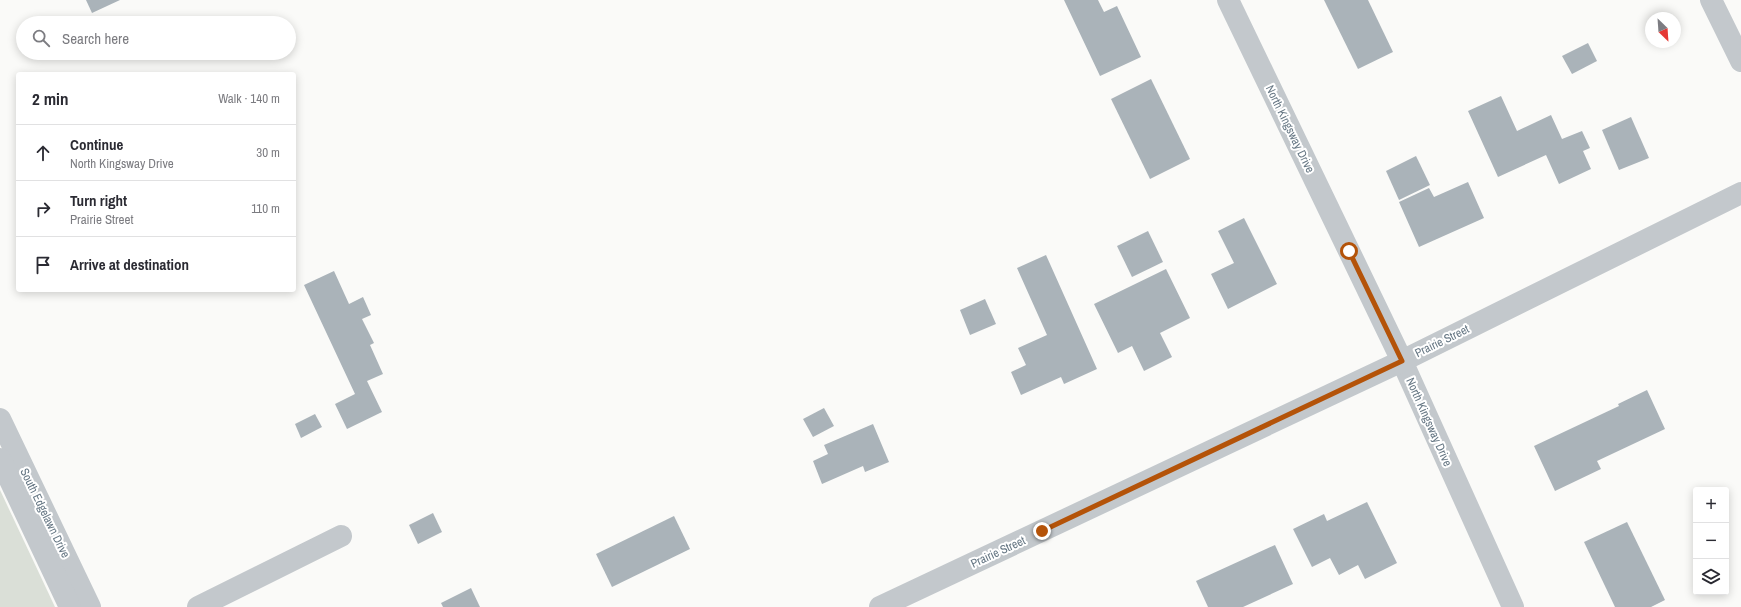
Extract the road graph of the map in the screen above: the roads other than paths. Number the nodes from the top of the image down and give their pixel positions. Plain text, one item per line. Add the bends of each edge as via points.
1 (1228, 0) edge
2 (1711, 0) edge
3 (1741, 61) edge
4 (1741, 193) edge
5 (1402, 361) junction
6 (0, 419) edge
7 (0, 459) edge
8 (341, 536) dead end
9 (70, 607) edge
10 (90, 607) edge
11 (198, 607) edge
12 (880, 607) edge
13 (1513, 607) edge

1 - 5 street, North Kingsway Drive
2 - 3 street
4 - 5 street, Prairie Street
5 - 12 street, Prairie Street
5 - 13 street, North Kingsway Drive
6 - 10 street, South Edgelawn Drive
7 - 9 street
8 - 11 street

